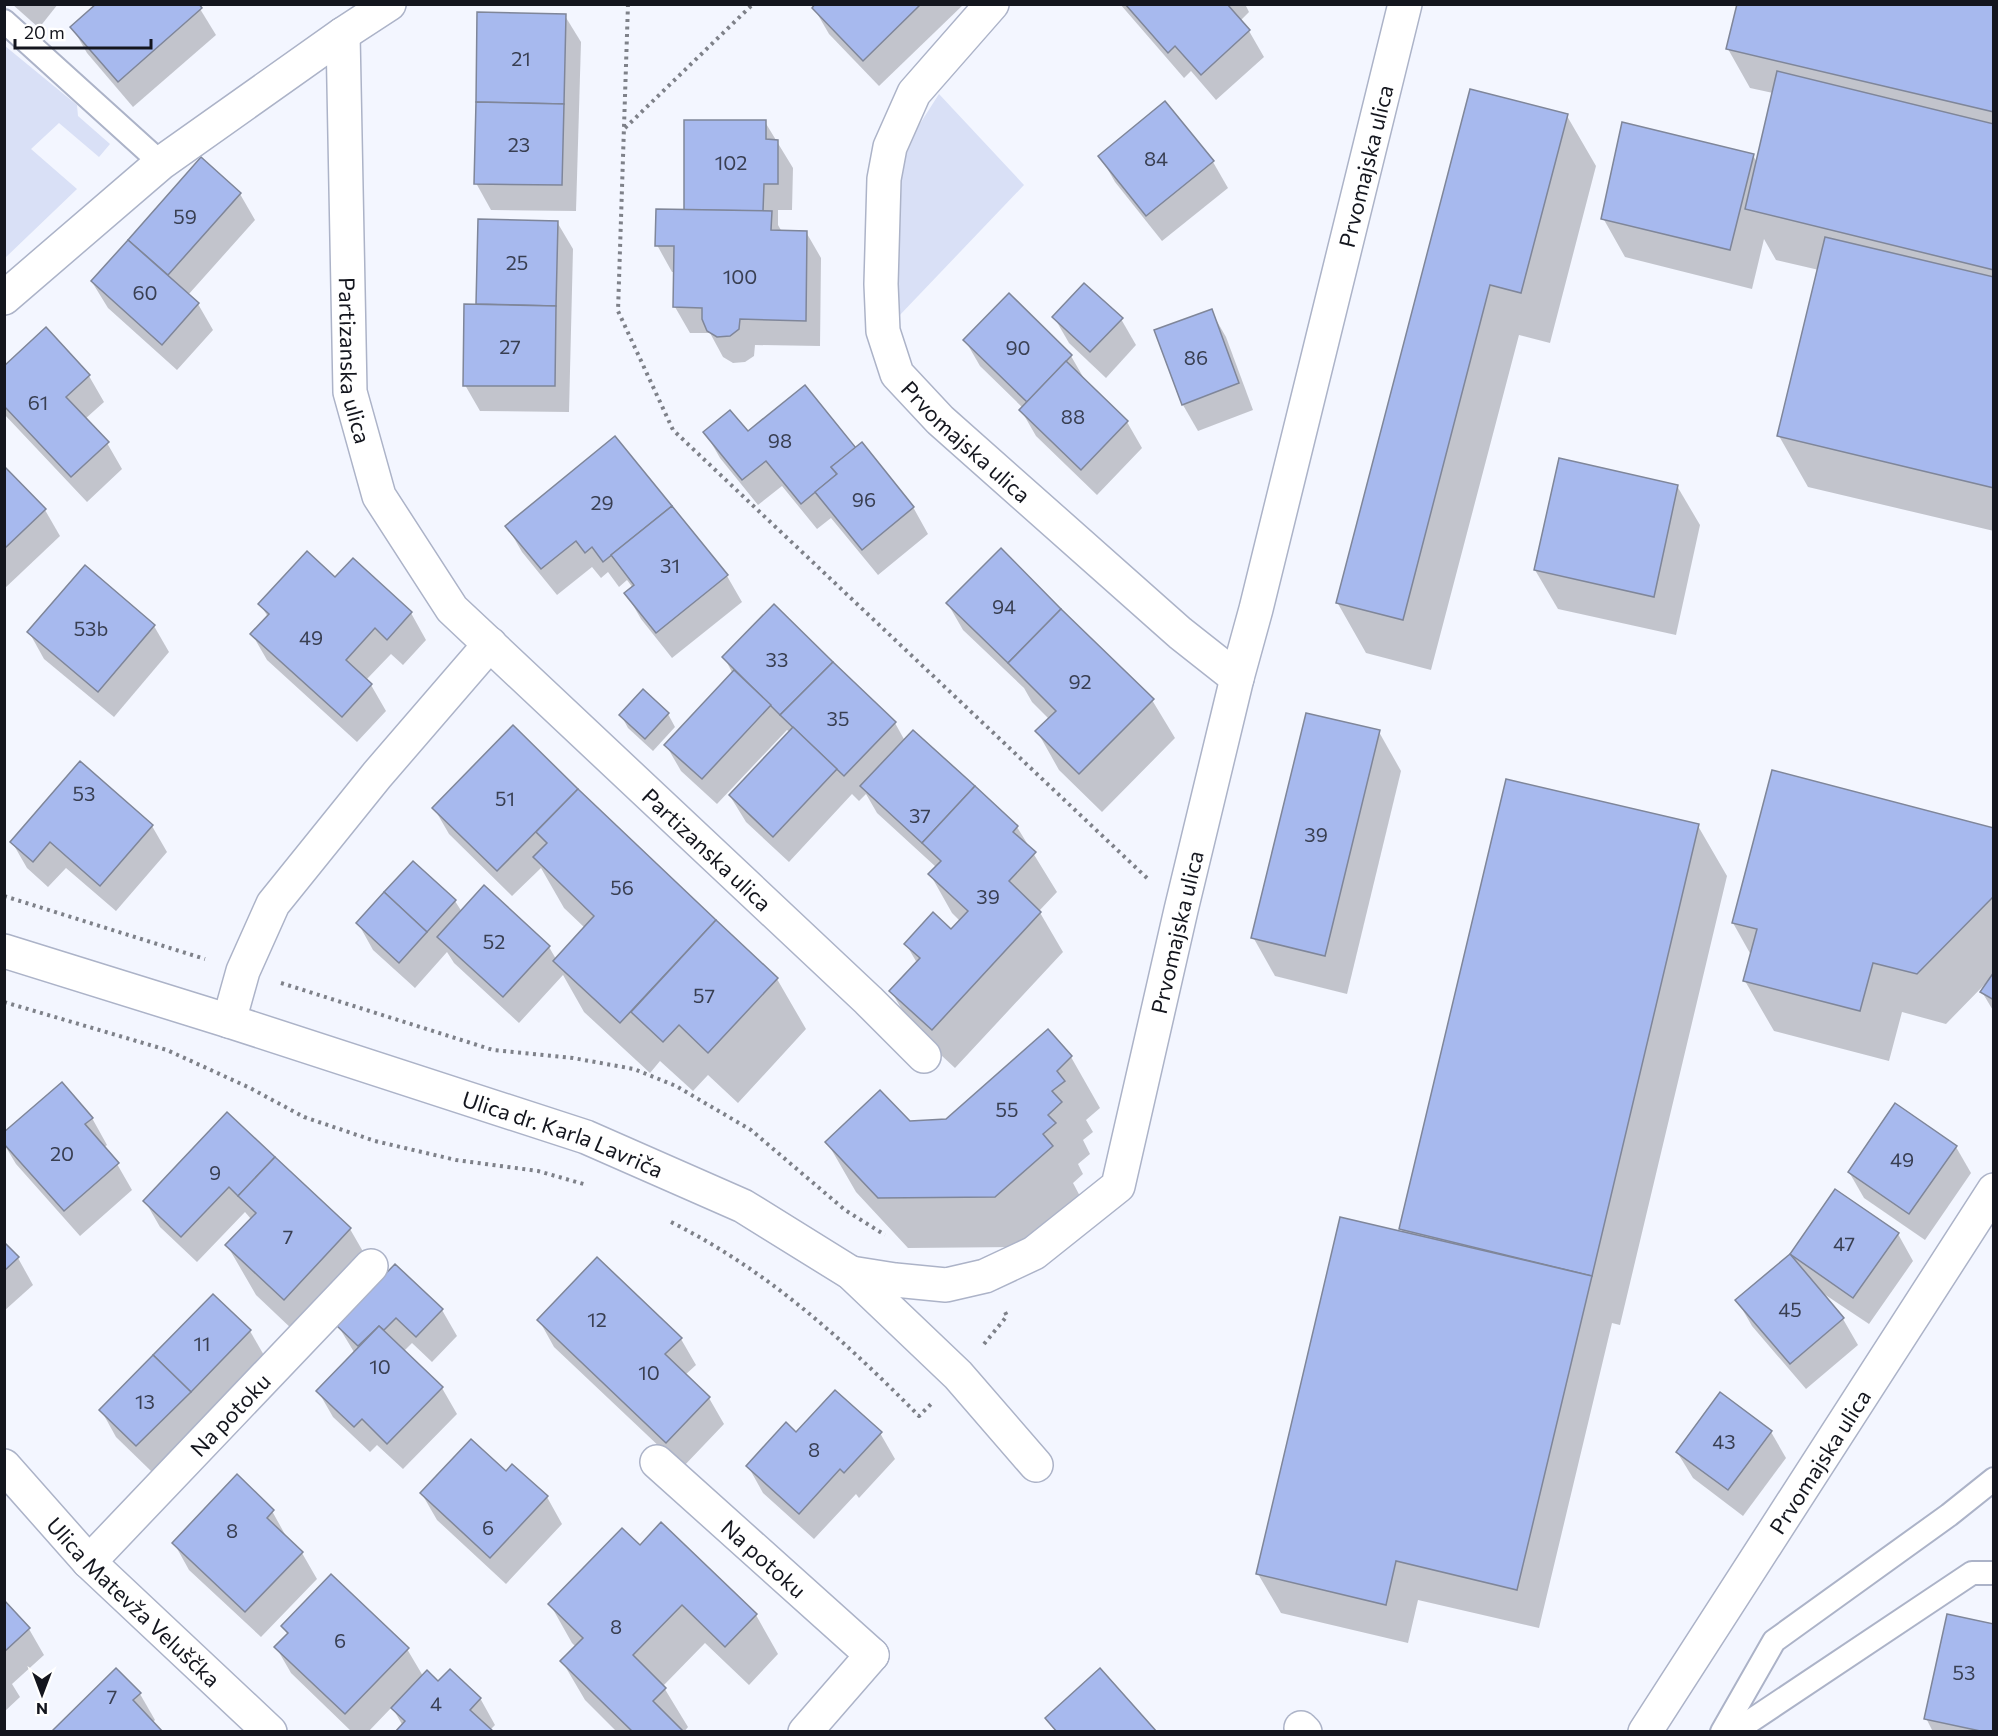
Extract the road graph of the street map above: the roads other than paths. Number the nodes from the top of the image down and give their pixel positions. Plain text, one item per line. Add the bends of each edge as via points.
1 (389, 4) edge
2 (992, 4) edge
3 (1405, 4) edge
4 (4, 21) edge
5 (343, 34) junction
6 (161, 163) junction
7 (4, 298) edge
8 (490, 644) junction
9 (1238, 678) junction
10 (4, 951) edge
11 (229, 1021) junction
12 (924, 1056) dead end
13 (1994, 1190) edge
14 (371, 1266) dead end
15 (851, 1273) junction
16 (657, 1462) dead end
17 (1036, 1465) dead end
18 (4, 1466) edge
19 (1994, 1479) edge
20 (89, 1562) junction
21 (1994, 1573) edge
22 (270, 1731) edge
23 (805, 1731) edge
24 (1646, 1731) edge
25 (1722, 1731) edge
26 (1734, 1731) edge

1 - 5 street
2 - 9 street, Prvomajska ulica via 914,93 890,147 884,179 880,284 883,331 897,374 948,428 1180,633
3 - 9 street, Prvomajska ulica
4 - 6 lane
5 - 6 street
5 - 8 street, Partizanska ulica via 350,392 379,496 452,609
6 - 7 street
8 - 11 street via 273,904 243,971
8 - 12 street, Partizanska ulica
9 - 15 street, Prvomajska ulica via 1118,1186 1035,1253 986,1276 946,1285
10 - 11 street, Ulica dr. Karla Lavriča
11 - 15 street, Ulica dr. Karla Lavriča via 586,1137 743,1206
13 - 24 street, Prvomajska ulica
14 - 20 street, Na potoku
15 - 17 street, Ulica dr. Karla Lavriča via 958,1375
16 - 23 street, Na potoku via 872,1655
18 - 20 street, Ulica Matevža Veluščka
19 - 25 lane via 1774,1641
20 - 22 street, Ulica Matevža Veluščka
21 - 26 lane via 1972,1573

